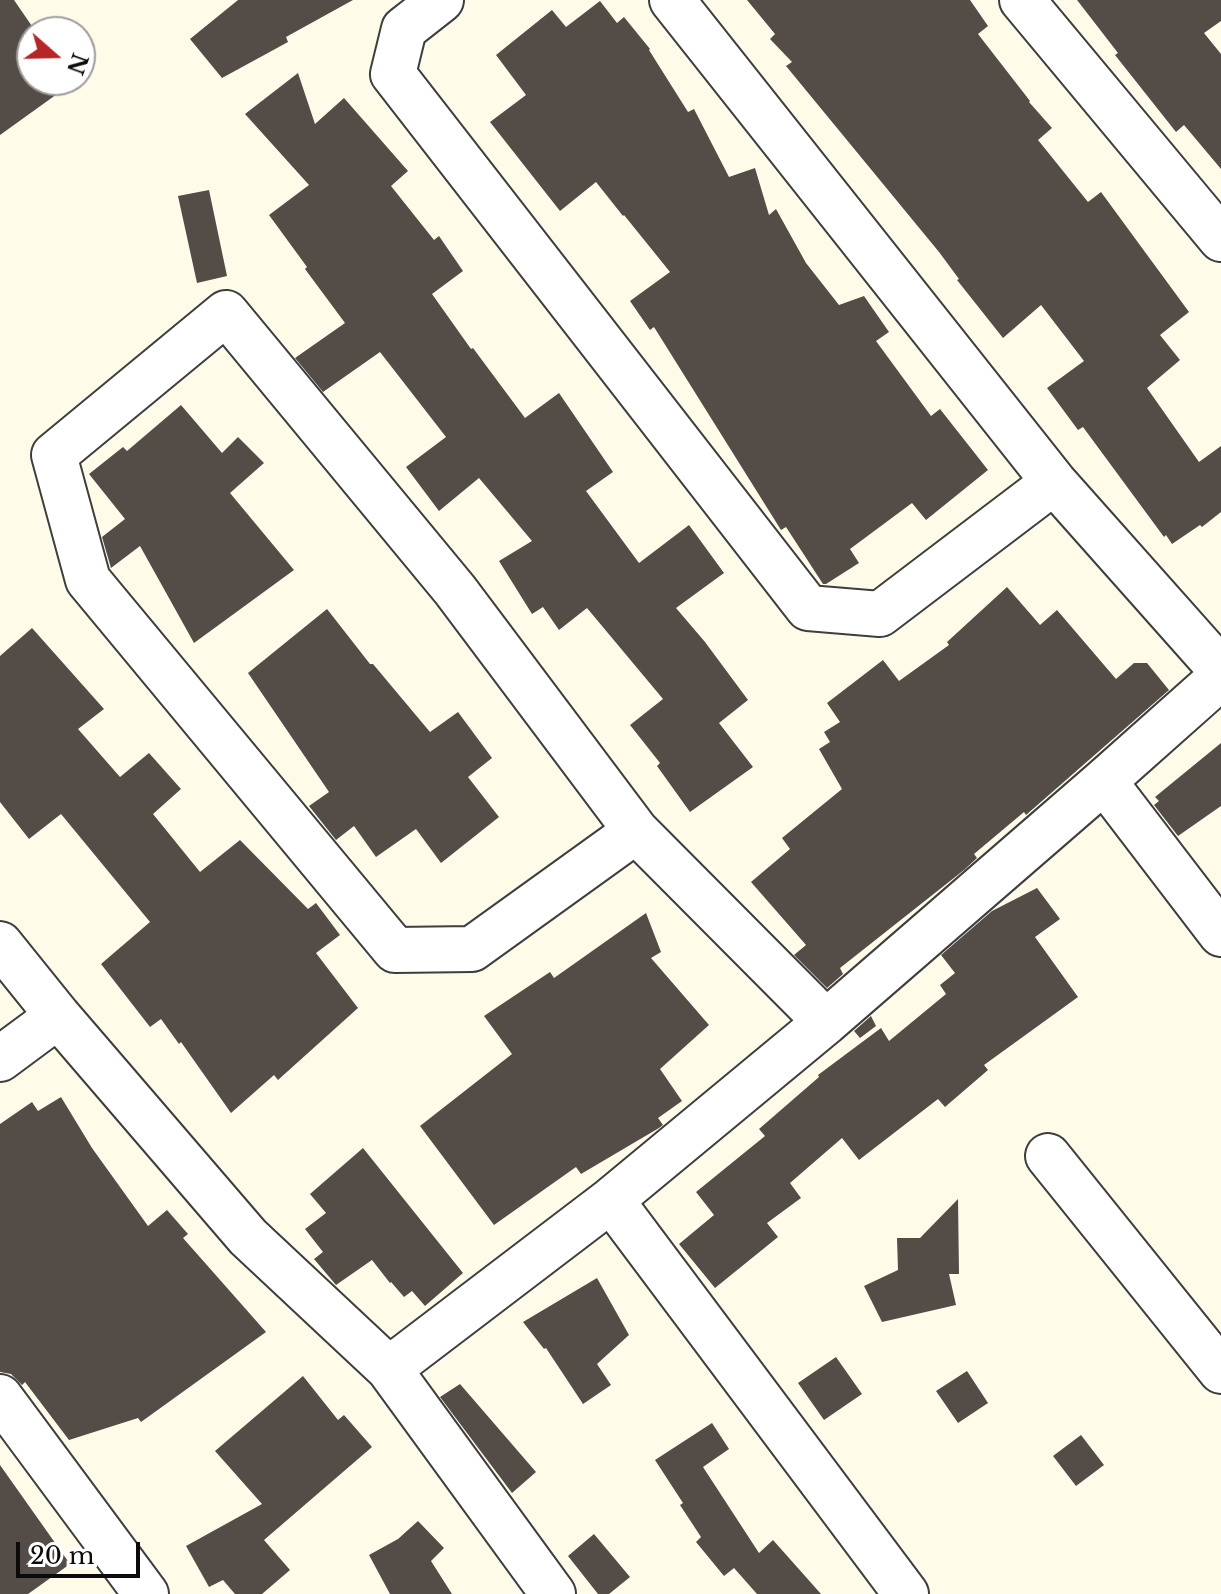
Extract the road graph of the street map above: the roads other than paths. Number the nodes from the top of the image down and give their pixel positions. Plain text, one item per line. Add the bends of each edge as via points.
1 (441, 0) edge
2 (672, 0) edge
3 (1022, 0) edge
4 (1221, 239) edge
5 (1054, 482) junction
6 (1221, 670) edge
7 (1221, 677) edge
8 (1104, 781) junction
9 (636, 831) junction
10 (1221, 934) edge
11 (0, 944) edge
12 (58, 1016) junction
13 (826, 1022) junction
14 (0, 1059) edge
15 (1048, 1156) dead end
16 (611, 1200) junction
17 (389, 1369) junction
18 (1221, 1371) edge
19 (0, 1397) edge
20 (146, 1594) edge
21 (553, 1594) edge
22 (906, 1594) edge

1 - 5 street via 404,29 393,74 808,608 880,614
2 - 5 street
3 - 4 street
5 - 6 street
7 - 8 street
8 - 10 street
8 - 13 street
9 - 9 street via 455,590 226,313 54,455 88,580 395,950 472,949
9 - 13 street
11 - 12 street
12 - 14 street
12 - 17 street via 248,1237
13 - 16 street
15 - 18 street
16 - 17 street
16 - 22 street
17 - 21 street
19 - 20 street

